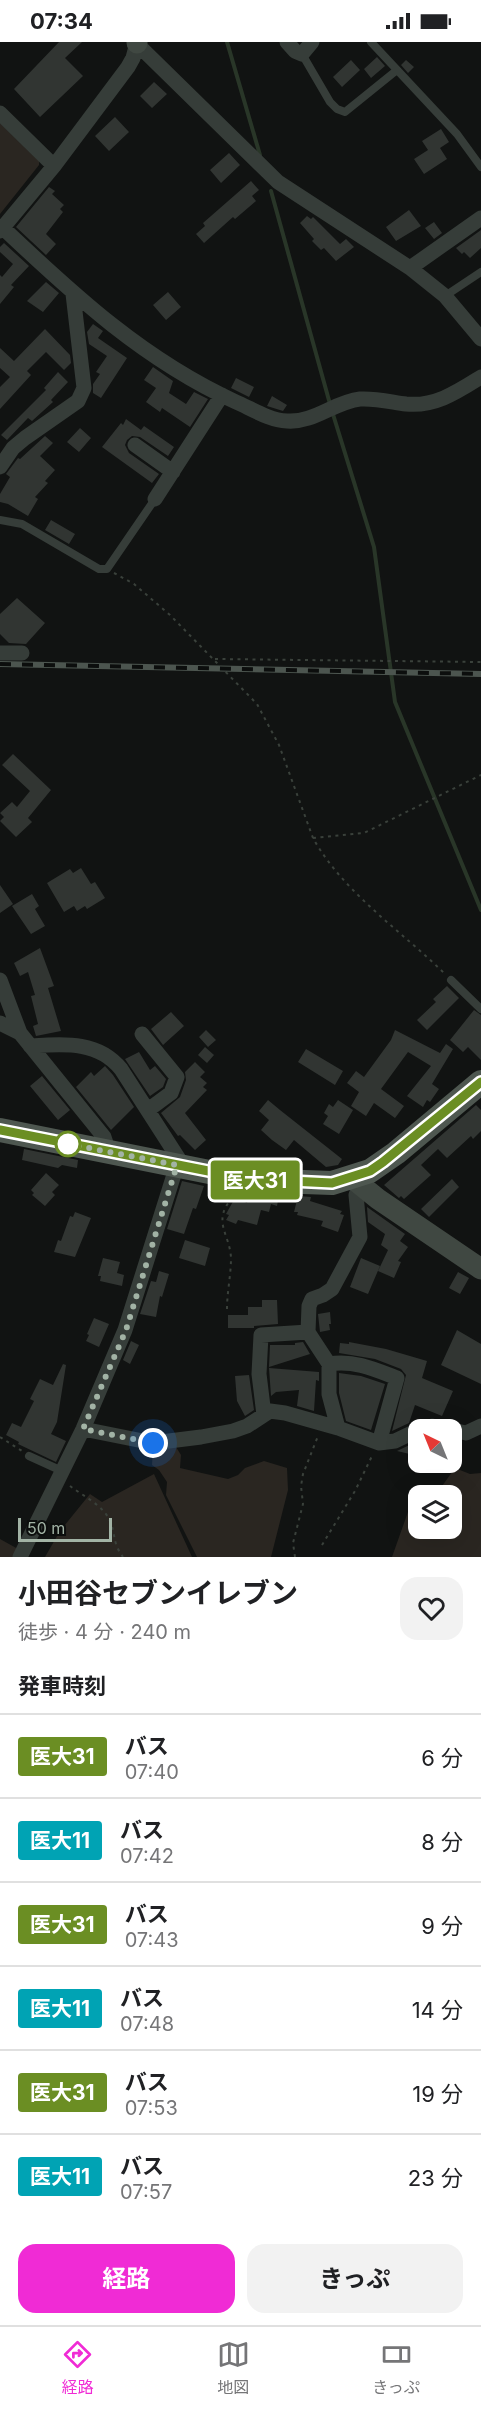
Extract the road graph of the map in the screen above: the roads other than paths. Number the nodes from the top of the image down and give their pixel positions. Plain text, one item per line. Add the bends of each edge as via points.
1 (136, 42) edge
2 (287, 42) edge
3 (312, 42) edge
4 (371, 42) edge
5 (302, 54) junction
6 (397, 70) junction
7 (0, 113) edge
8 (54, 166) junction
9 (481, 167) edge
10 (481, 218) edge
11 (2, 230) edge
12 (410, 268) junction
13 (481, 272) edge
14 (73, 294) junction
15 (445, 296) junction
16 (481, 339) edge
17 (481, 377) edge
18 (222, 395) junction
19 (135, 445) dead end
20 (0, 467) edge
21 (172, 472) junction
22 (155, 499) joint
23 (0, 520) edge
24 (0, 653) edge
25 (22, 653) dead end
26 (0, 980) edge
27 (451, 980) road end
28 (481, 1009) edge
29 (0, 1023) edge
30 (20, 1033) junction
31 (142, 1034) dead end
32 (30, 1046) junction
33 (481, 1083) edge
34 (148, 1110) junction
35 (0, 1130) edge
36 (109, 1152) junction
37 (180, 1166) junction
38 (356, 1181) junction
39 (481, 1269) edge
40 (308, 1332) junction
41 (329, 1364) junction
42 (264, 1415) junction
43 (481, 1426) edge
44 (338, 1428) junction
45 (83, 1429) junction
46 (462, 1432) edge
47 (408, 1435) edge
48 (379, 1443) junction
49 (29, 1456) road end
50 (61, 1475) junction
51 (20, 1557) edge

1 - 8 street via 128,67
1 - 12 street via 278,182
2 - 5 street
3 - 5 street
4 - 6 lane
5 - 6 lane via 330,102 345,112
6 - 9 lane via 457,134
7 - 8 street
8 - 11 street
10 - 12 street
11 - 14 street
12 - 15 street
13 - 15 lane
14 - 18 street via 164,363
14 - 20 street via 84,388 78,401 13,448
15 - 16 street
17 - 18 street via 453,394 422,405 360,399 303,422 268,416
18 - 21 street
19 - 21 street
21 - 22 street
22 - 23 lane via 107,569 99,569 22,524
24 - 25 street
26 - 30 street
27 - 28 lane
29 - 30 street
30 - 32 street
31 - 34 street via 177,1077 171,1093
32 - 34 street via 64,1044 95,1048 121,1069
32 - 36 street via 104,1137
33 - 38 main road
34 - 37 street
35 - 36 main road
36 - 37 main road
37 - 38 main road via 249,1179 317,1184
37 - 45 street via 126,1330
38 - 39 main road
38 - 40 street via 360,1237 332,1289 312,1299
40 - 41 street
40 - 42 street via 261,1335 259,1374
41 - 44 street via 329,1394
41 - 48 street via 363,1365 397,1378
42 - 44 street via 285,1413
42 - 45 street via 233,1431 153,1443
43 - 46 street
44 - 48 street
45 - 50 street
47 - 48 street
49 - 50 lane
50 - 51 street

